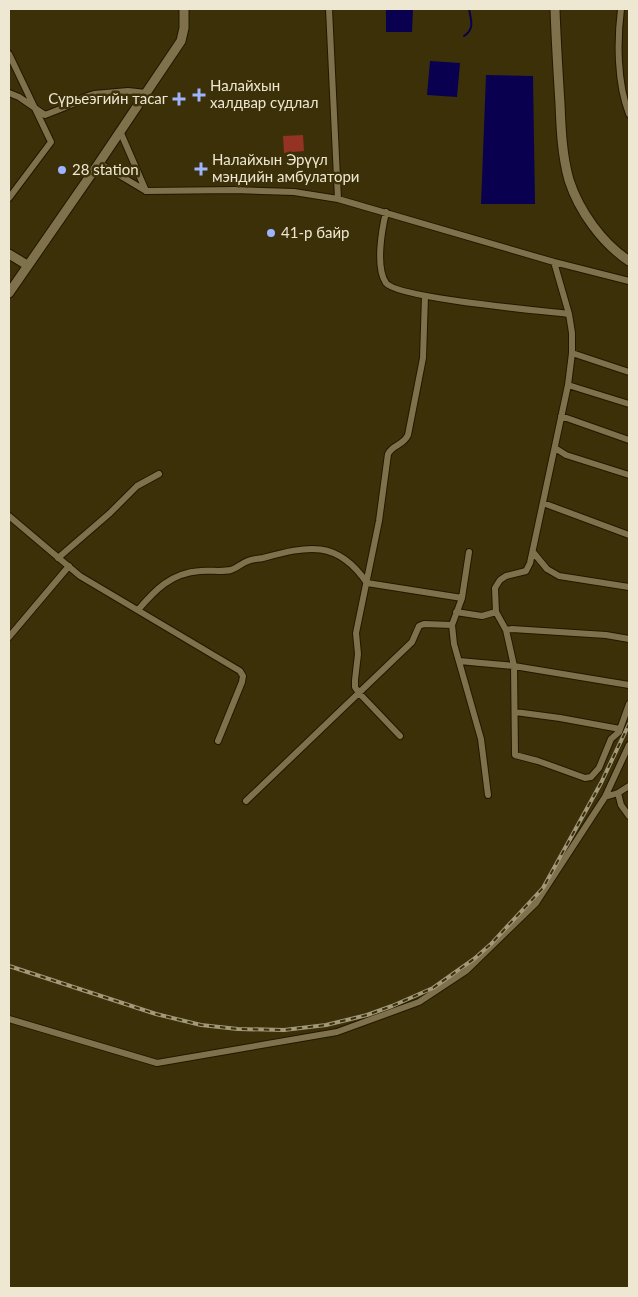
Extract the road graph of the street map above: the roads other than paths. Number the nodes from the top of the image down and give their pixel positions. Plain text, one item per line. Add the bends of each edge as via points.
1 (184, 9) edge
2 (330, 9) edge
3 (555, 9) edge
4 (621, 9) edge
5 (9, 54) edge
6 (9, 93) edge
7 (146, 93) junction
8 (37, 110) junction
9 (629, 114) edge
10 (120, 130) junction
11 (99, 163) junction
12 (139, 173) junction
13 (128, 182) junction
14 (146, 191) junction
15 (9, 198) edge
16 (338, 199) junction
17 (386, 212) junction
18 (9, 254) edge
19 (629, 261) edge
20 (554, 262) junction
21 (27, 264) junction
22 (629, 280) edge
23 (9, 293) edge
24 (425, 296) junction
25 (569, 314) junction
26 (572, 353) junction
27 (629, 372) edge
28 (568, 385) junction
29 (629, 404) edge
30 (561, 416) junction
31 (629, 440) edge
32 (555, 448) junction
33 (159, 474) dead end
34 (629, 475) edge
35 (543, 504) junction
36 (9, 516) edge
37 (629, 535) edge
38 (469, 552) dead end
39 (533, 552) junction
40 (58, 558) junction
41 (69, 566) junction
42 (367, 583) junction
43 (629, 587) edge
44 (462, 598) junction
45 (138, 610) junction
46 (456, 612) junction
47 (496, 612) junction
48 (452, 625) junction
49 (506, 630) junction
50 (9, 636) edge
51 (629, 639) edge
52 (459, 661) junction
53 (514, 666) junction
54 (629, 685) edge
55 (359, 693) junction
56 (629, 704) edge
57 (515, 712) junction
58 (620, 729) junction
59 (400, 736) dead end
60 (218, 740) dead end
61 (629, 745) edge
62 (629, 786) edge
63 (618, 793) junction
64 (488, 795) dead end
65 (605, 798) junction
66 (246, 801) dead end
67 (629, 816) edge
68 (9, 1019) edge

1 - 7 street via 181,41
2 - 16 street
3 - 19 street via 561,133 569,180 591,222 606,241
4 - 9 street via 618,31 620,68
5 - 8 street
6 - 8 street
7 - 8 street via 94,94 46,115
7 - 10 street
8 - 15 street via 51,142
10 - 11 street
10 - 12 street
11 - 13 street
11 - 21 street
12 - 13 street via 136,180
12 - 14 street
13 - 14 street
14 - 16 street via 294,192
16 - 17 street
17 - 20 street
17 - 24 street via 380,241 385,282
18 - 21 street
20 - 22 street
20 - 25 street
21 - 23 street
24 - 25 street
24 - 42 street via 423,358 408,435 388,454
25 - 26 street
26 - 27 street
26 - 28 street
28 - 29 street
28 - 30 street
30 - 31 street
30 - 32 street
32 - 34 street via 566,455
32 - 35 street
33 - 40 street via 137,486
35 - 37 street
35 - 39 street
36 - 40 street
38 - 44 street
39 - 43 street via 559,576
39 - 47 street via 526,572 500,580 495,588
40 - 41 street
41 - 45 street via 80,576
41 - 50 street
42 - 44 street
42 - 45 street via 350,562 332,552 310,548 247,561 232,570 197,571 174,577 156,589
42 - 55 street via 356,632 355,686
44 - 46 street
45 - 60 street via 240,671 242,682
46 - 47 street via 482,616
46 - 48 street
47 - 49 street
48 - 52 street
48 - 55 street via 419,626 412,642
49 - 51 street
49 - 53 street
52 - 53 street
52 - 64 street via 482,739
53 - 54 street
53 - 57 street
55 - 59 street
55 - 66 street
56 - 58 street
57 - 58 street
57 - 58 street via 515,755 585,778 594,774 606,747
61 - 65 street
62 - 63 street
63 - 65 street
63 - 67 street
65 - 68 street via 536,903 466,971 419,1002 337,1032 157,1063

